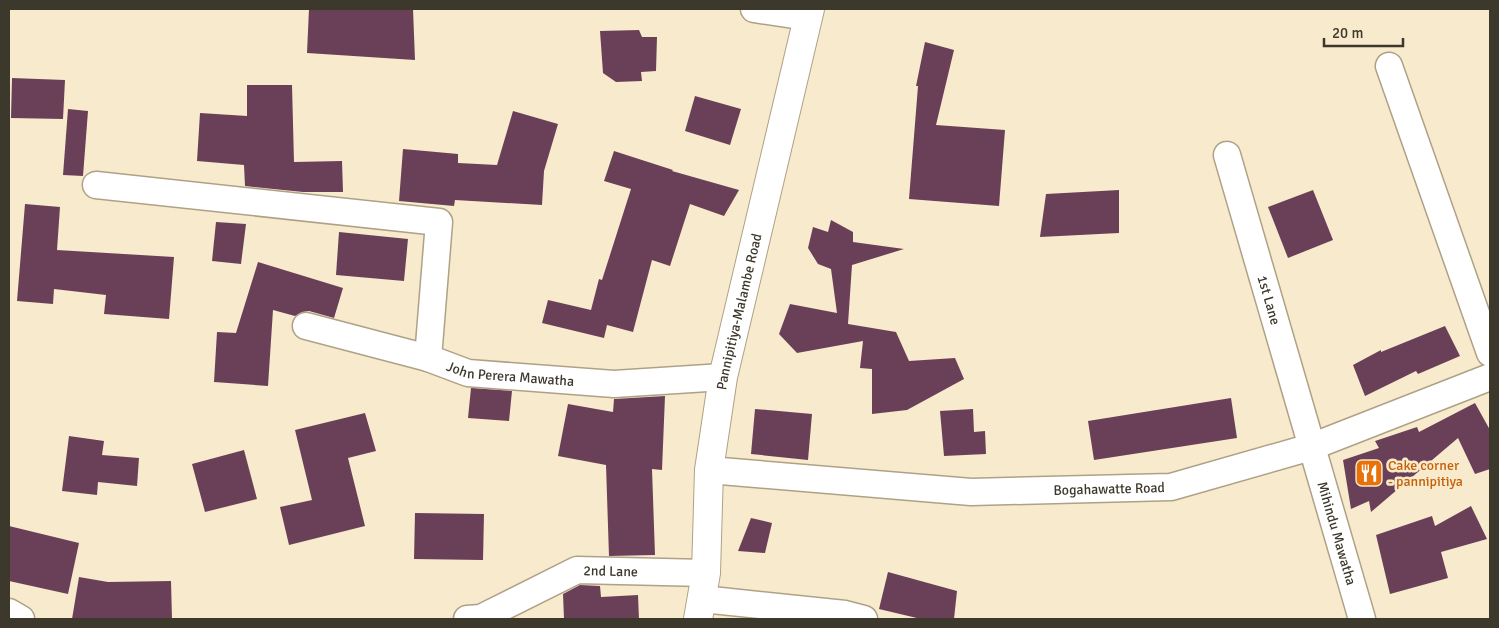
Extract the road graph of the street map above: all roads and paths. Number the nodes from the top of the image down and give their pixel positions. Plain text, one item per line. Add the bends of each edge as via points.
1 (754, 9) edge
2 (808, 13) edge
3 (1389, 66) dead end
4 (1227, 155) dead end
5 (96, 185) dead end
6 (306, 326) dead end
7 (1490, 353) edge
8 (428, 358) junction
9 (723, 377) junction
10 (1490, 377) edge
11 (1311, 447) junction
12 (709, 470) junction
13 (702, 597) edge
14 (9, 612) edge
15 (21, 619) edge
16 (467, 619) edge
17 (864, 619) edge
18 (1362, 619) edge

1 - 2 street
2 - 9 street, Pannipitiya-Malambe Road
3 - 7 street
4 - 11 street, 1st Lane
5 - 8 street via 439,222
6 - 8 street, John Perera Mawatha
8 - 9 street, John Perera Mawatha via 468,373 614,384
9 - 12 street, Pannipitiya-Malambe Road
10 - 11 street, Bogahawatte Road
11 - 12 street, Bogahawatte Road via 1171,487 971,492
11 - 18 street, Mihindu Mawatha
12 - 13 street, Pannipitiya-Malambe Road
13 - 16 street, 2nd Lane via 577,570 480,618
13 - 17 street, 2nd Lane
14 - 15 street

